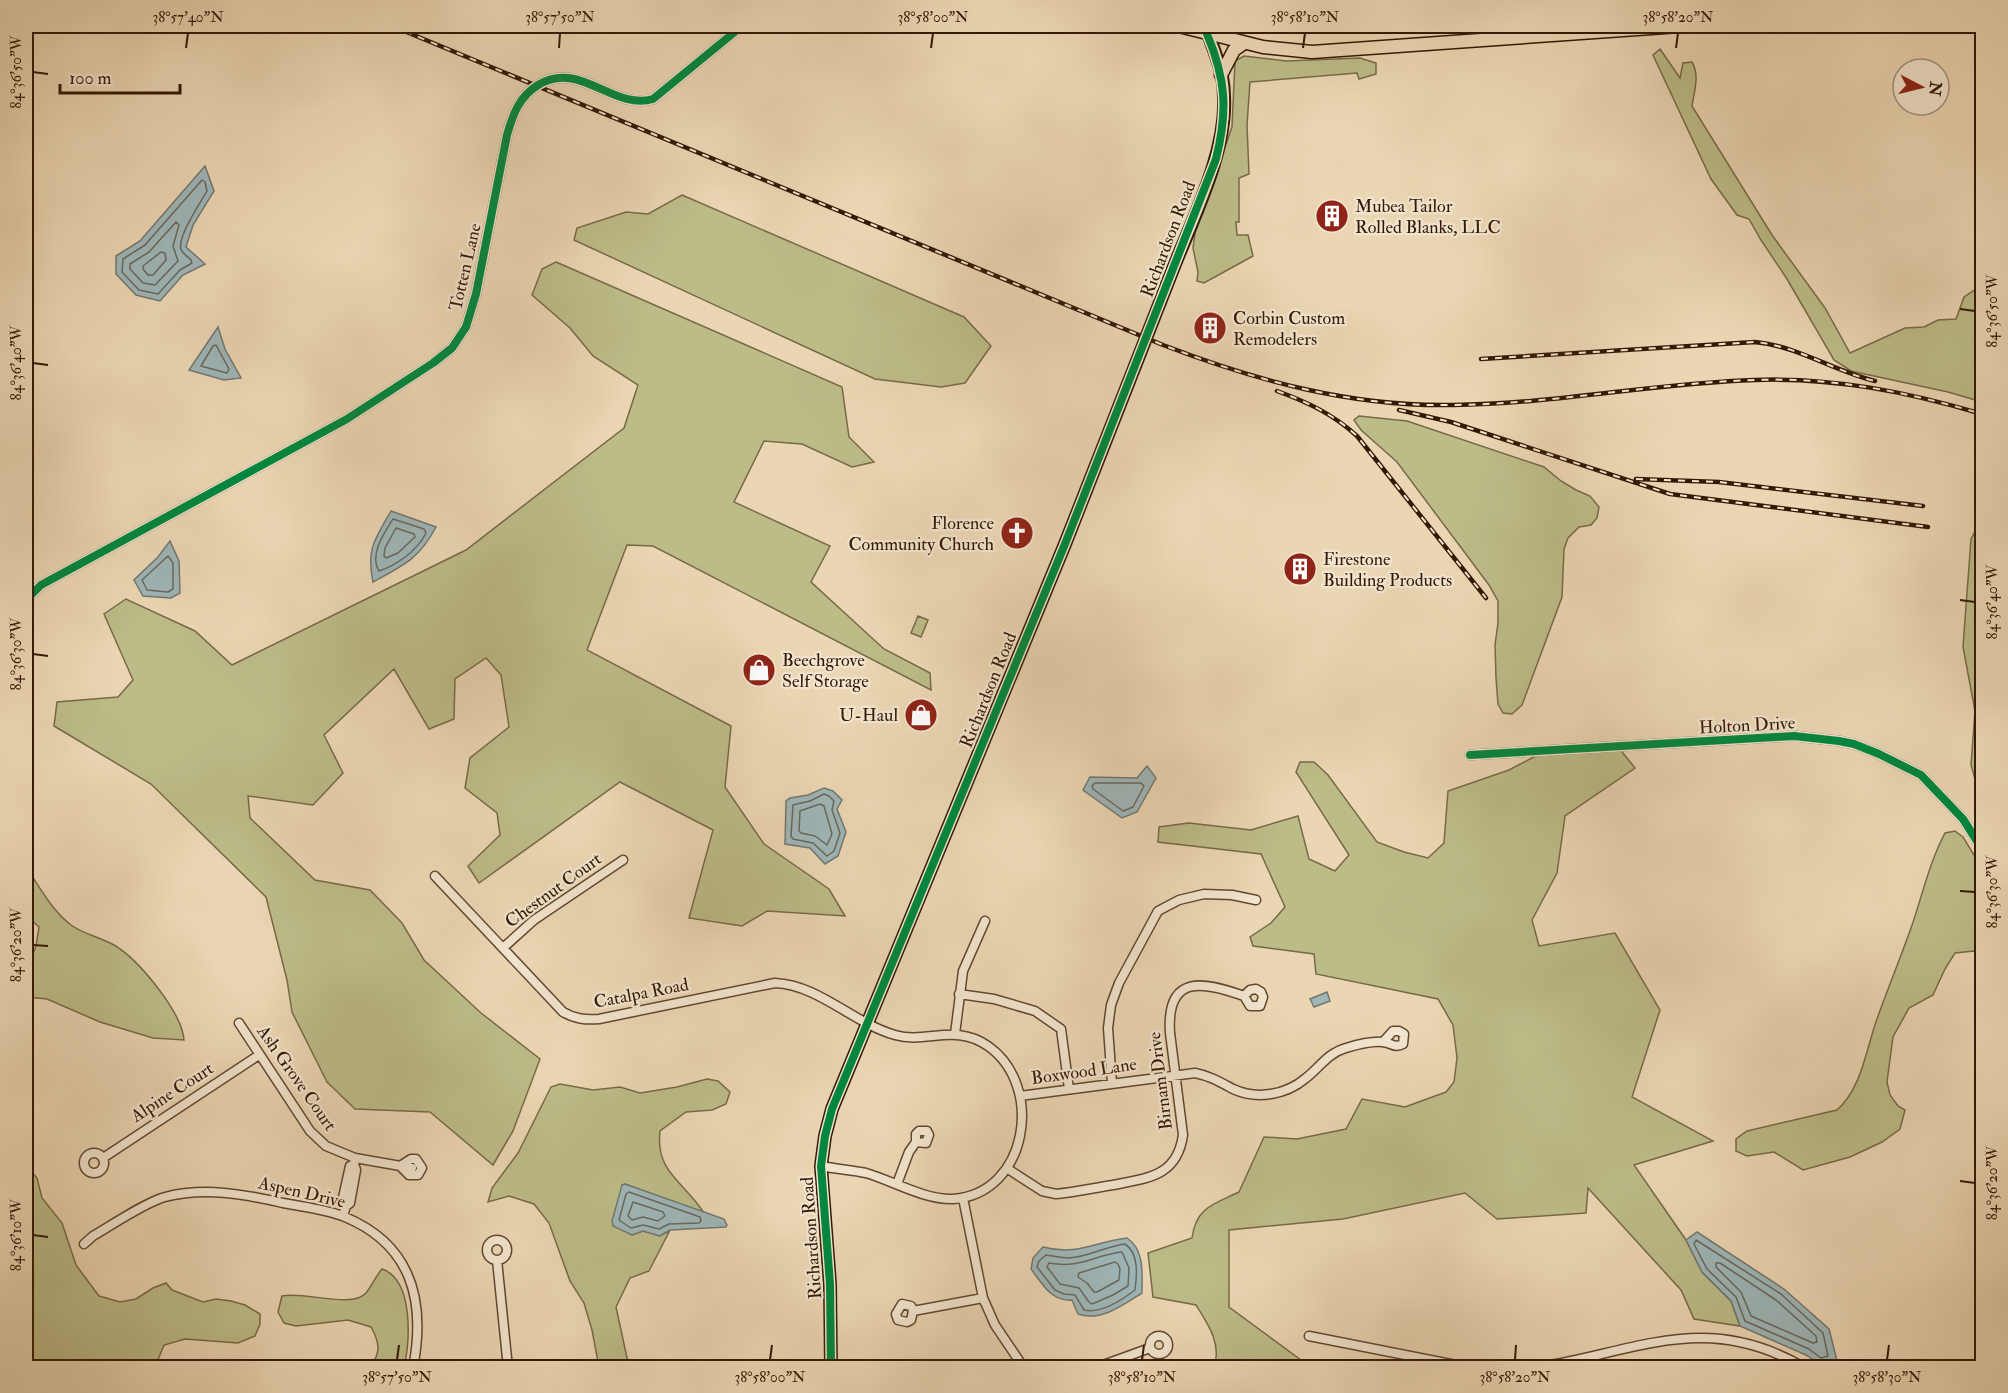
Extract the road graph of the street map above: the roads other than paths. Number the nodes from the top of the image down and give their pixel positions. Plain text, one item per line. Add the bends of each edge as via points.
1 (742, 26) edge
2 (1180, 26) edge
3 (1680, 26) edge
4 (1208, 30) edge
5 (1245, 43) junction
6 (1221, 75) junction
7 (26, 600) edge
8 (1470, 755) dead end
9 (1983, 849) edge
10 (623, 860) dead end
11 (435, 876) dead end
12 (1256, 900) dead end
13 (985, 921) dead end
14 (503, 948) junction
15 (959, 994) junction
16 (1244, 996) dead end
17 (239, 1023) dead end
18 (867, 1023) junction
19 (955, 1034) junction
20 (1384, 1041) dead end
21 (259, 1055) junction
22 (1176, 1074) junction
23 (1112, 1083) junction
24 (1069, 1089) junction
25 (1020, 1096) junction
26 (916, 1142) dead end
27 (103, 1158) dead end
28 (354, 1161) junction
29 (821, 1166) junction
30 (412, 1168) dead end
31 (1008, 1169) junction
32 (897, 1184) junction
33 (963, 1198) junction
34 (343, 1216) junction
35 (84, 1244) dead end
36 (497, 1260) dead end
37 (983, 1298) junction
38 (914, 1311) dead end
39 (1309, 1336) dead end
40 (1150, 1348) dead end
41 (413, 1368) edge
42 (508, 1368) edge
43 (831, 1368) edge
44 (1024, 1368) edge
45 (1095, 1368) edge
46 (1471, 1368) edge
47 (1533, 1368) edge
48 (1805, 1368) edge

1 - 7 street, Totten Lane via 653,99 630,100 585,81 563,77 544,81 527,93 515,109 507,135 476,294 466,327 452,348 347,419 40,585
2 - 4 main road
3 - 5 main road via 1311,52
4 - 5 main road
4 - 6 street, Richardson Road
5 - 6 main road via 1234,50
6 - 18 street, Richardson Road, bridge via 1225,112 1216,159 1061,553
8 - 9 street, Holton Drive via 1794,736 1839,741 1879,754 1921,775 1964,819
10 - 14 street, Chestnut Court via 534,920
11 - 14 street, Catalpa Road
12 - 23 street via 1204,894 1179,900 1158,911 1111,1005 1108,1038
13 - 15 street via 963,971
14 - 18 street, Catalpa Road via 563,1012 578,1019 599,1019 775,983 805,989
15 - 19 street
15 - 24 street via 1035,1011 1061,1029
16 - 22 street, Birnam Drive via 1206,984 1193,986 1176,997 1169,1017
17 - 21 street, Ash Grove Court
18 - 19 street via 896,1035
18 - 29 street, Richardson Road via 832,1109
19 - 25 street via 976,1039 997,1053 1011,1071
20 - 22 street, Boxwood Lane via 1335,1052 1302,1082 1275,1094 1243,1092 1210,1076
21 - 27 street, Alpine Court
21 - 28 street, Ash Grove Court via 310,1131 326,1146
22 - 23 street, Boxwood Lane
22 - 31 street, Birnam Drive via 1182,1143 1169,1167 1155,1176 1056,1194 1042,1191
23 - 24 street, Boxwood Lane
24 - 25 street, Boxwood Lane
25 - 31 street via 1021,1136
26 - 32 street
28 - 30 street, Ash Grove Court
28 - 34 street via 351,1203
29 - 32 street via 865,1173
29 - 43 street, Richardson Road via 830,1284
31 - 33 street via 984,1190
32 - 33 street via 939,1198
33 - 37 street
34 - 35 street, Aspen Drive via 259,1197 199,1191 162,1197
34 - 41 street, Aspen Drive via 388,1244 408,1274 417,1309
36 - 42 street
37 - 38 street
37 - 44 street via 995,1325
39 - 46 street
40 - 45 street
47 - 48 street via 1691,1337 1744,1342

